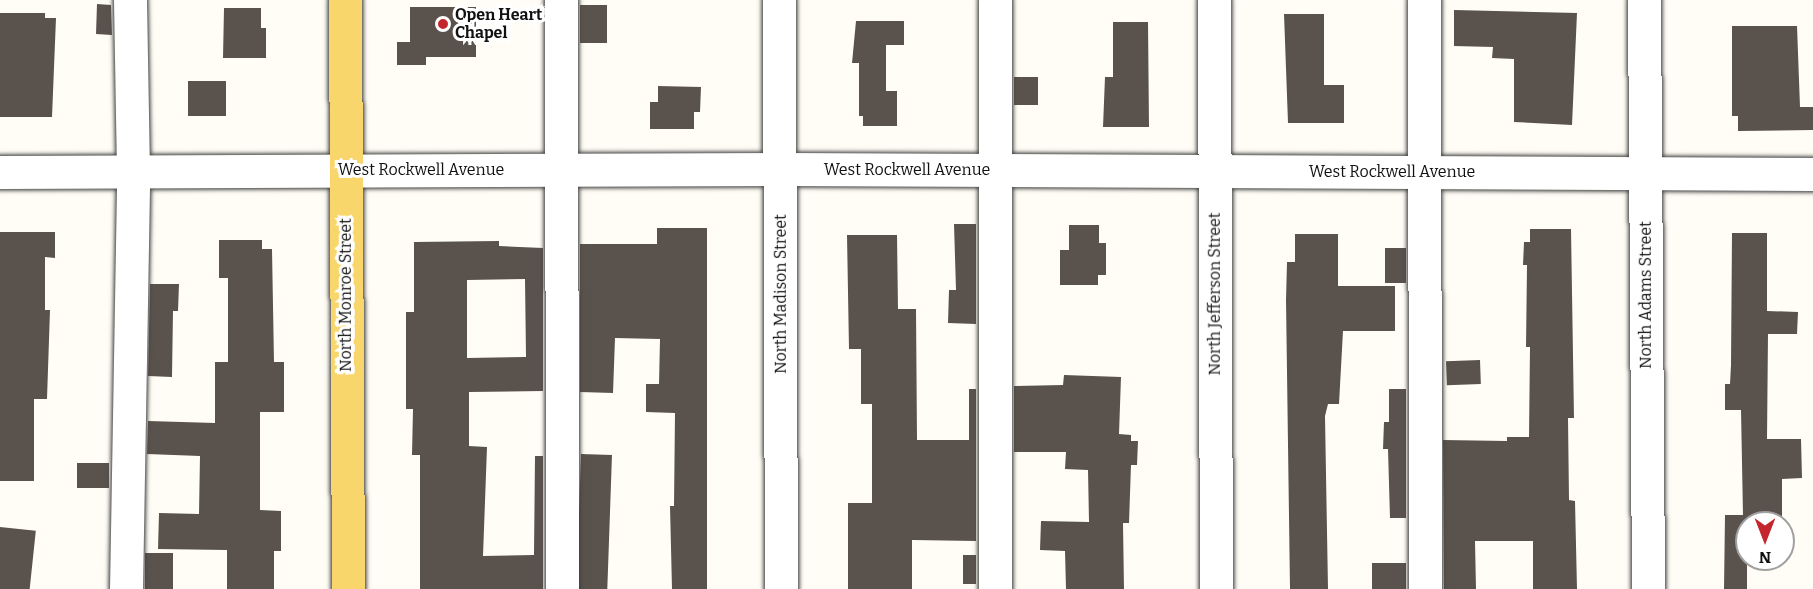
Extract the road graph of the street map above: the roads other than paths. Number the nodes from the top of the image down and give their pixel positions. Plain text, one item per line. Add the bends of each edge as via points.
1 (130, 0) edge
2 (345, 0) edge
3 (561, 0) edge
4 (779, 0) edge
5 (994, 0) edge
6 (1214, 0) edge
7 (1424, 0) edge
8 (1644, 0) edge
9 (562, 169) junction
10 (782, 169) junction
11 (995, 170) junction
12 (346, 171) junction
13 (0, 172) edge
14 (133, 172) junction
15 (1215, 172) junction
16 (1424, 172) junction
17 (1645, 174) junction
18 (1813, 174) edge
19 (126, 589) edge
20 (348, 589) edge
21 (562, 589) edge
22 (781, 589) edge
23 (995, 589) edge
24 (1216, 589) edge
25 (1425, 589) edge
26 (1648, 589) edge

1 - 14 street
2 - 12 main road, North Monroe Street
3 - 9 street
4 - 10 street, North Madison Street
5 - 11 street
6 - 15 street, North Jefferson Street
7 - 16 street
8 - 17 street, North Adams Street
9 - 10 street, West Rockwell Avenue
9 - 12 street, West Rockwell Avenue
9 - 21 street
10 - 11 street, West Rockwell Avenue
10 - 22 street, North Madison Street
11 - 15 street, West Rockwell Avenue
11 - 23 street
12 - 14 street, West Rockwell Avenue
12 - 20 main road, North Monroe Street
13 - 14 street, West Rockwell Avenue
14 - 19 street
15 - 16 street, West Rockwell Avenue
15 - 24 street, North Jefferson Street
16 - 17 street, West Rockwell Avenue
16 - 25 street
17 - 18 street, West Rockwell Avenue
17 - 26 street, North Adams Street

